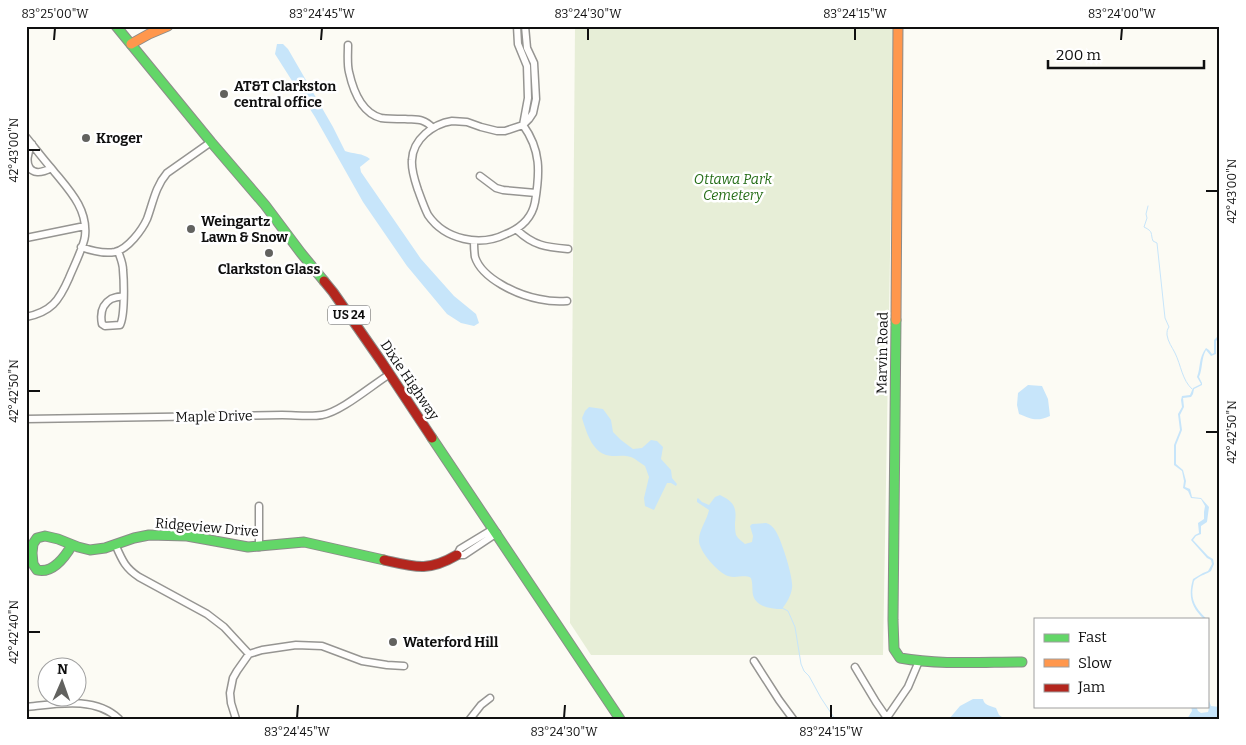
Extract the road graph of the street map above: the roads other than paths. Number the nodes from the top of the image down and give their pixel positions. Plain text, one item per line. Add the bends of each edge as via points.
1 (116, 26) edge
2 (168, 26) edge
3 (517, 26) edge
4 (525, 26) edge
5 (898, 26) edge
6 (131, 44) junction
7 (348, 45) dead end
8 (523, 50) junction
9 (528, 98) junction
10 (536, 99) junction
11 (523, 125) junction
12 (432, 128) junction
13 (26, 137) edge
14 (210, 142) junction
15 (32, 144) junction
16 (51, 168) junction
17 (480, 176) dead end
18 (536, 193) junction
19 (85, 226) junction
20 (517, 230) junction
21 (26, 238) edge
22 (474, 241) junction
23 (81, 247) junction
24 (568, 249) dead end
25 (118, 251) junction
26 (123, 297) junction
27 (567, 301) dead end
28 (26, 317) edge
29 (390, 374) junction
30 (26, 419) edge
31 (259, 506) dead end
32 (495, 531) junction
33 (114, 544) junction
34 (72, 545) junction
35 (259, 547) junction
36 (457, 555) joint
37 (249, 654) junction
38 (754, 661) dead end
39 (919, 661) junction
40 (1022, 662) dead end
41 (404, 666) dead end
42 (855, 667) dead end
43 (490, 698) dead end
44 (26, 706) edge
45 (887, 718) edge
46 (119, 719) edge
47 (236, 719) edge
48 (470, 719) edge
49 (620, 719) edge
50 (793, 719) edge

1 - 6 street, Dixie Highway / US 24
2 - 6 street
3 - 8 street via 518,44
4 - 8 street
5 - 39 street, Marvin Road via 894,649 900,658
6 - 14 street, Dixie Highway / US 24
7 - 12 street via 349,72 364,107 383,118 421,119
8 - 9 street
8 - 10 street via 534,62
9 - 10 street
9 - 11 street
10 - 11 street via 530,119
11 - 12 street via 496,131 452,121
11 - 18 street via 536,151
12 - 22 street via 418,143 412,160 414,178 424,206 443,230
13 - 15 street
14 - 25 street via 167,173 157,188 139,232
14 - 29 street, Dixie Highway / US 24 via 265,205 333,292
15 - 16 street
15 - 16 street via 27,158 30,168 40,172
16 - 19 street via 74,196
17 - 18 street via 502,190
18 - 20 street via 531,214
19 - 21 street
19 - 23 street
20 - 22 street via 491,240
20 - 24 street via 538,245
22 - 27 street via 475,258 480,266 502,285 537,299
23 - 25 street via 92,251
23 - 28 street via 59,298 48,310
25 - 26 street via 122,259
26 - 26 street via 120,325 102,324 102,310 106,303
29 - 30 street, Maple Drive via 343,406 320,416
29 - 32 street, Dixie Highway / US 24
31 - 35 street
32 - 36 street, Ridgeview Drive via 460,549
32 - 49 street, Dixie Highway / US 24
33 - 34 street, Ridgeview Drive via 91,550
33 - 35 street, Ridgeview Drive via 136,537 162,535
33 - 37 street via 130,571 207,614
34 - 34 street, Ridgeview Drive via 41,536 33,544 33,564 39,570 47,571 58,564
35 - 36 street, Ridgeview Drive via 304,542 416,567 442,563
37 - 41 street via 296,645 322,646 362,661
37 - 47 street via 230,686
38 - 50 street
39 - 40 street, Marvin Road
39 - 45 street via 908,687
42 - 45 street
43 - 48 street
44 - 46 street via 89,704 107,710

